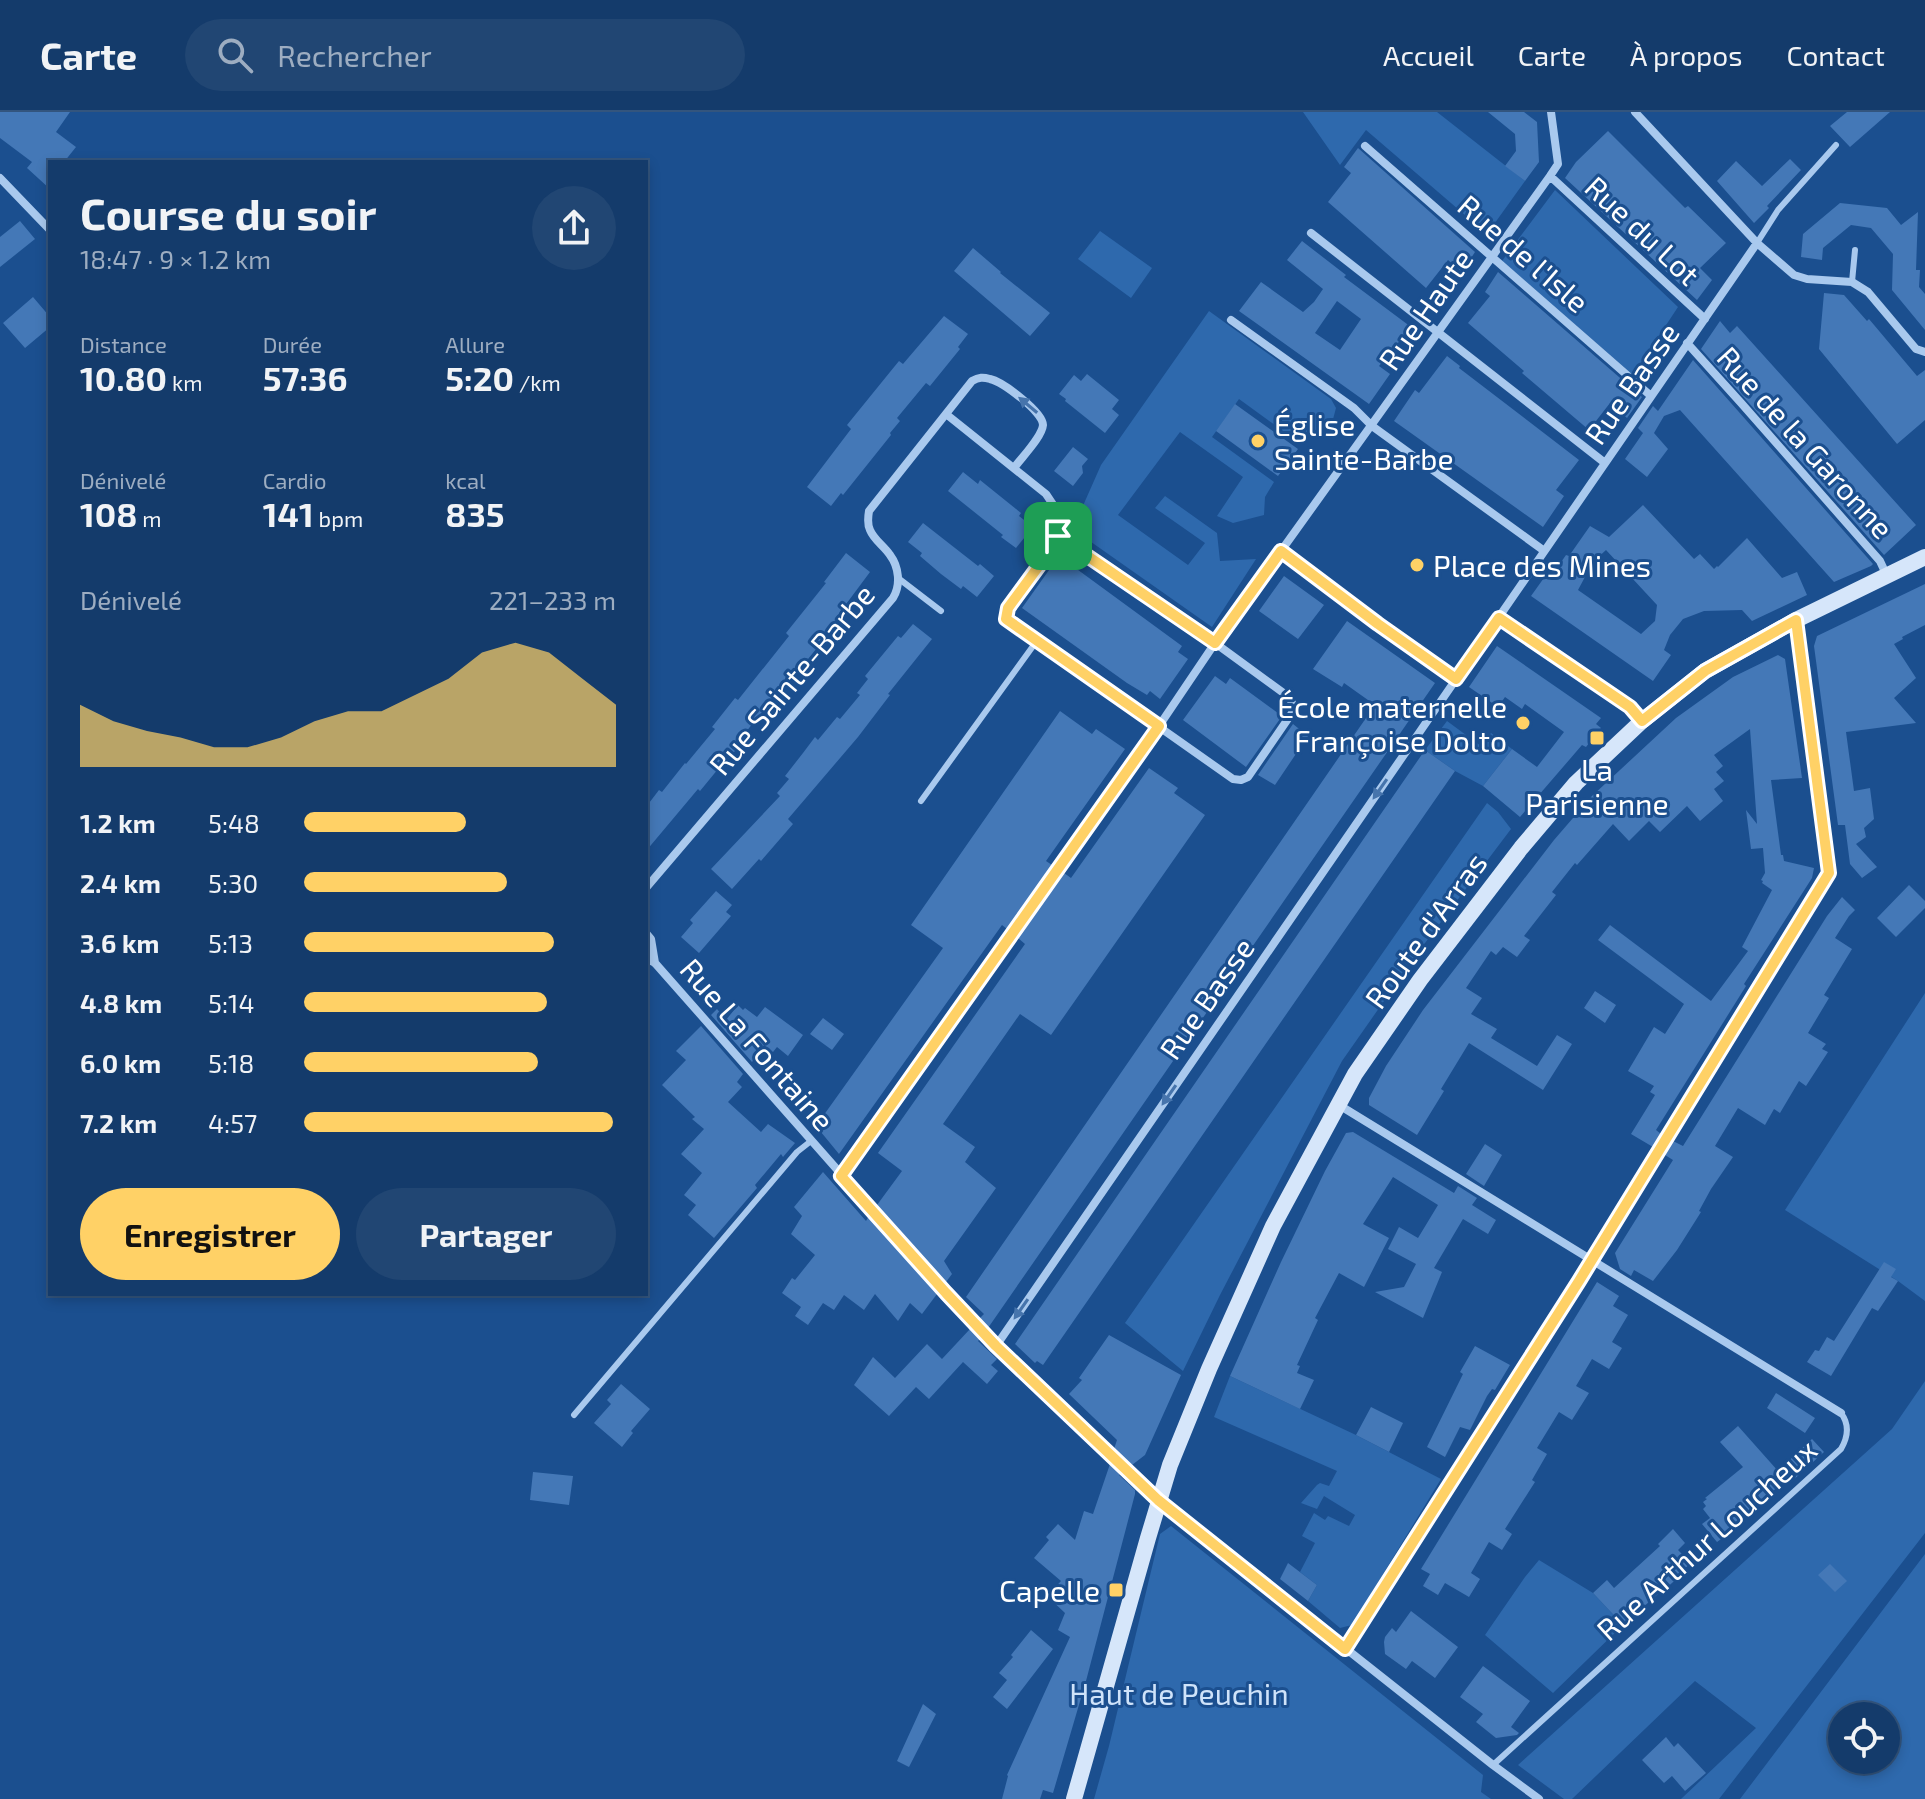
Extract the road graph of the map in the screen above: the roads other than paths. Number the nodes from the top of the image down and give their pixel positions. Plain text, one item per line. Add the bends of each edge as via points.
1 (1551, 112) edge
2 (1635, 112) edge
3 (1836, 145) dead end
4 (1365, 146) dead end
5 (1550, 176) junction
6 (0, 178) edge
7 (48, 228) edge
8 (1311, 233) dead end
9 (1757, 243) junction
10 (1855, 250) dead end
11 (1491, 257) junction
12 (1852, 282) junction
13 (1705, 319) junction
14 (1231, 320) dead end
15 (1437, 332) junction
16 (1687, 343) junction
17 (1925, 352) edge
18 (1651, 396) junction
19 (946, 414) junction
20 (1372, 426) junction
21 (1605, 463) junction
22 (1014, 468) junction
23 (1058, 536) junction
24 (1543, 550) junction
25 (1281, 551) junction
26 (1925, 557) edge
27 (1886, 574) junction
28 (898, 578) junction
29 (941, 611) dead end
30 (1499, 618) junction
31 (1796, 620) junction
32 (1036, 642) junction
33 (1215, 643) junction
34 (1456, 679) junction
35 (1642, 721) junction
36 (1159, 726) junction
37 (921, 801) dead end
38 (648, 886) edge
39 (648, 935) edge
40 (650, 961) edge
41 (1339, 1105) junction
42 (811, 1141) junction
43 (841, 1176) junction
44 (1591, 1261) junction
45 (996, 1346) junction
46 (1841, 1413) joint
47 (574, 1415) dead end
48 (1158, 1500) junction
49 (1345, 1649) junction
50 (1493, 1765) junction
51 (1074, 1799) edge
52 (1539, 1799) edge

1 - 5 street via 1558,164
2 - 9 street
3 - 9 lane via 1778,210
4 - 11 street, Rue de l'Isle
5 - 11 street, Rue Haute
5 - 13 street, Rue du Lot
6 - 7 street
8 - 15 street
9 - 12 street via 1794,275
9 - 13 street, Rue Basse
10 - 12 lane
11 - 15 street, Rue Haute
11 - 18 street, Rue de l'Isle
12 - 17 street via 1868,292 1916,349
13 - 16 street, Rue Basse
14 - 20 street
15 - 20 street, Rue Haute
15 - 21 street
16 - 18 street, Rue Basse
16 - 27 street, Rue de la Garonne
18 - 21 street, Rue Basse
19 - 22 street
22 -> 19 street, Rue Sainte-Barbe via 1040,434 1043,425 1037,411 997,381 979,377
19 - 28 street, Rue Sainte-Barbe via 869,511 868,527 890,555
20 - 24 street
20 - 25 street, Rue Haute
21 - 24 street, Rue Basse
22 - 23 street via 1046,494 1058,512
23 - 32 street via 1006,612 1009,623
23 - 33 street
24 - 30 street
25 - 33 street, Rue Haute
25 - 34 street
26 - 27 main road, Route d'Arras
27 - 31 main road, Route d'Arras
28 - 29 lane
28 - 38 street, Rue Sainte-Barbe via 893,598
30 - 34 street
30 - 35 street via 1630,707
31 - 35 main road, Route d'Arras via 1705,671
31 - 44 street via 1829,873
32 - 36 street
32 - 37 lane
33 - 36 street, Rue Haute
33 - 36 street via 1289,697 1292,713 1241,780
34 -> 45 street, Rue Basse
35 - 41 main road, Route d'Arras via 1576,783 1521,848 1412,992
36 - 43 street, Rue Haute
39 - 40 street, Rue La Fontaine
40 - 42 street, Rue La Fontaine
41 - 44 street, Rue Arthur Loucheux
41 - 48 main road, Route d'Arras via 1273,1226
42 - 43 street, Rue La Fontaine
42 - 47 lane
43 - 45 street, Rue La Fontaine
44 - 46 street, Rue Arthur Loucheux
44 - 49 street
45 - 48 street, Rue La Fontaine
46 - 50 lane, Rue Arthur Loucheux via 1847,1439 1841,1449
48 - 49 street, Rue La Fontaine
48 - 51 main road, Route d'Arras
49 - 50 street, Rue La Fontaine
50 - 52 street, Rue La Fontaine

